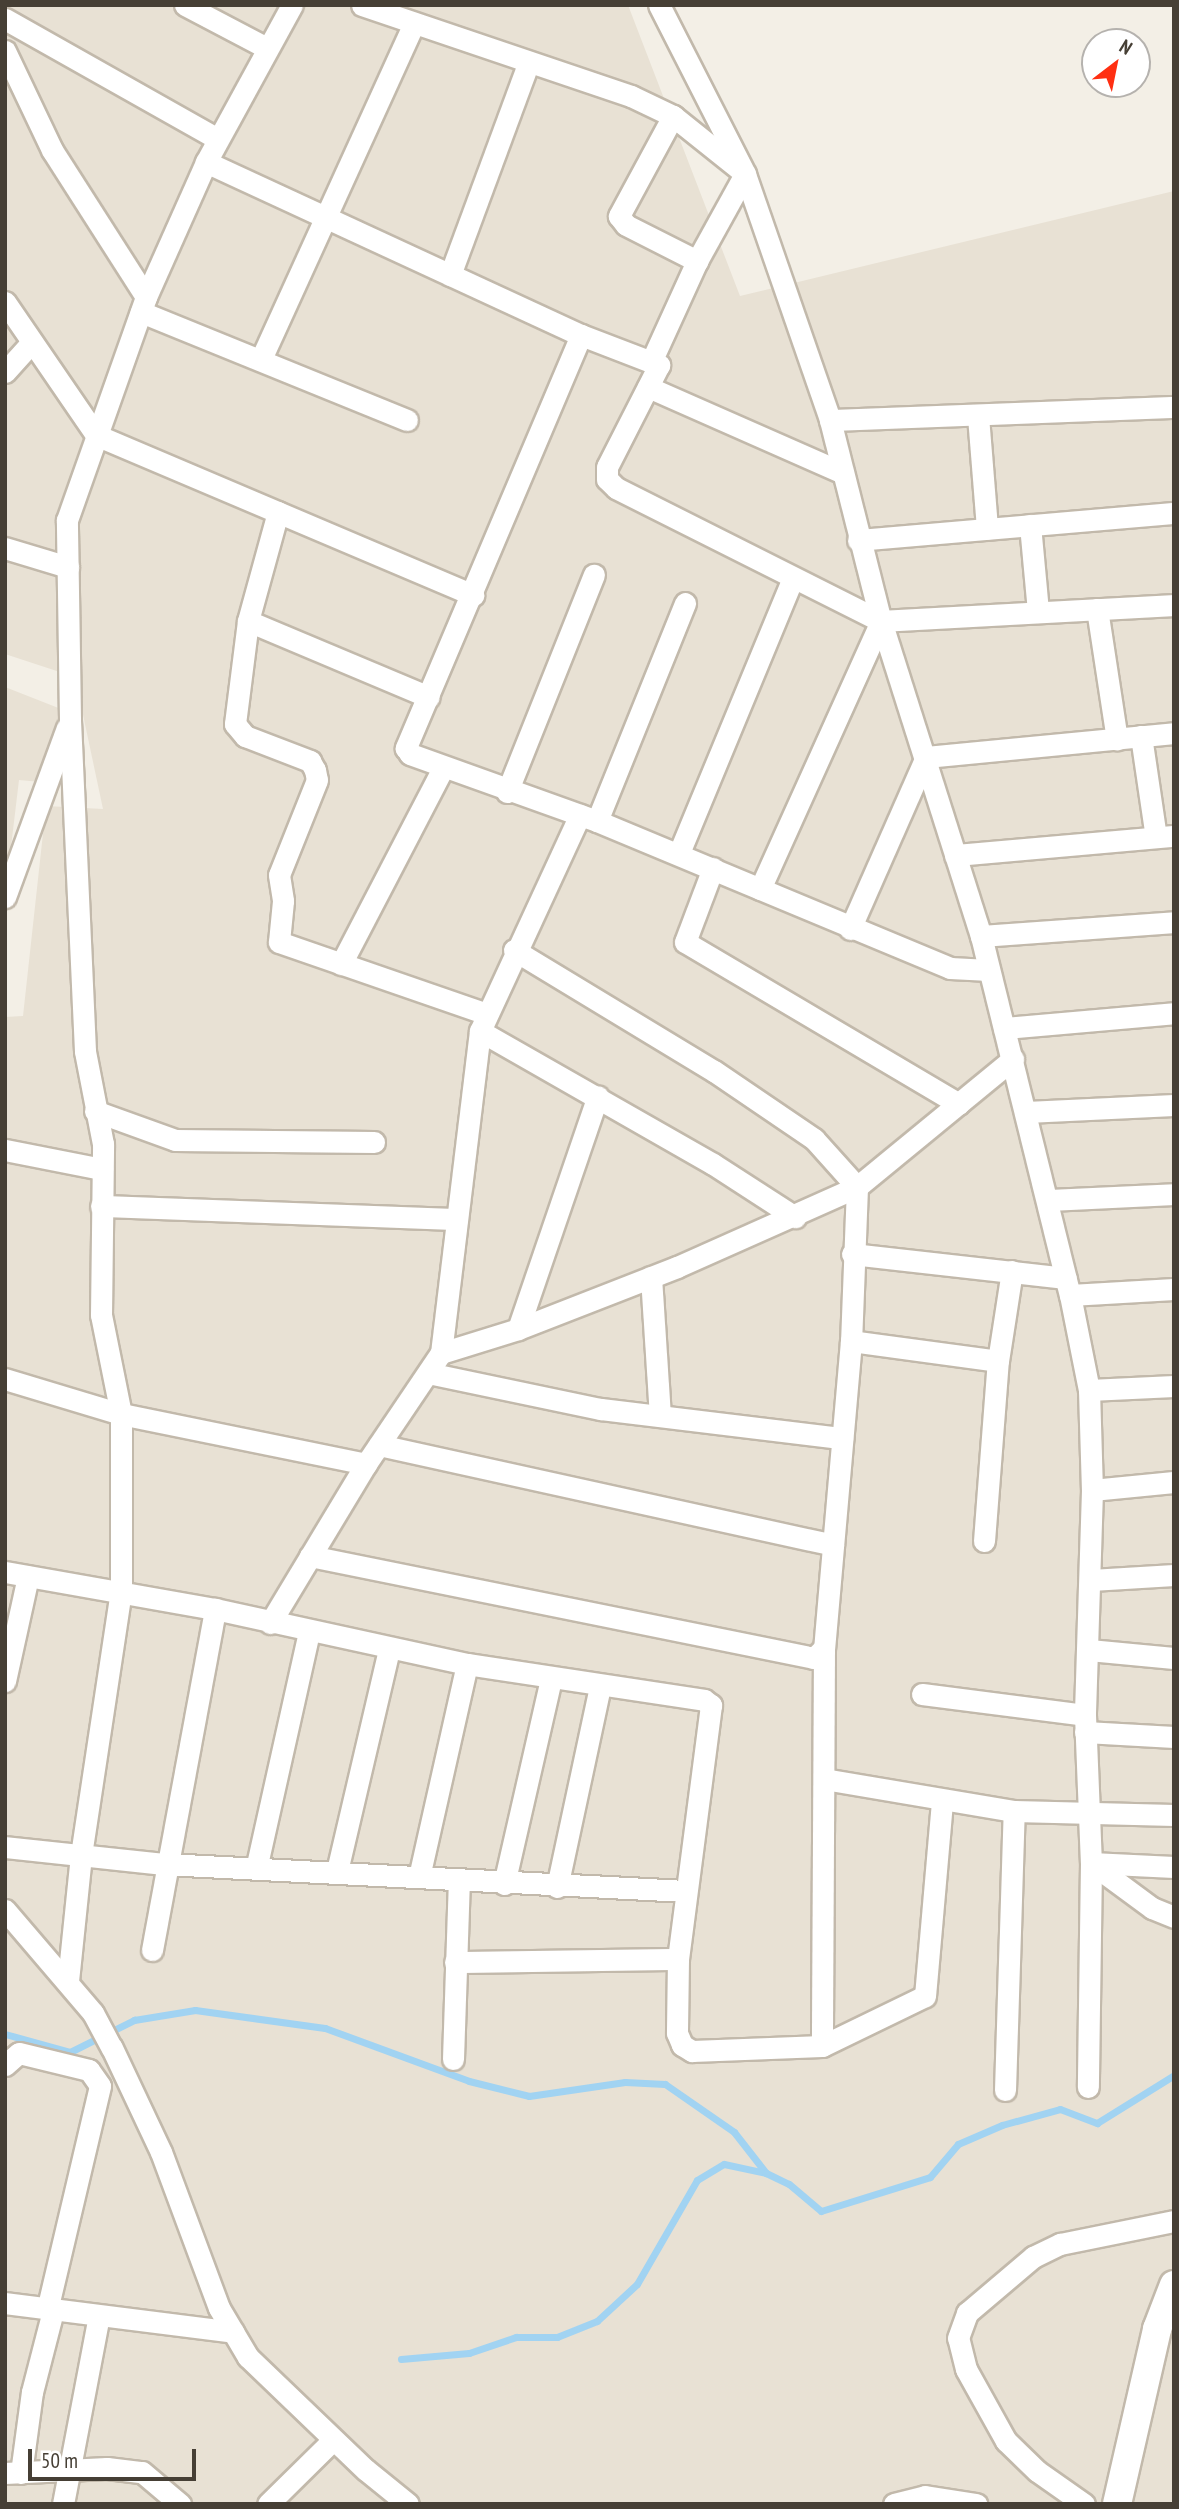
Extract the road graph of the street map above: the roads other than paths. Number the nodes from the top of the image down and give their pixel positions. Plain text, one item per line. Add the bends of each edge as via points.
1 (185, 5) edge
2 (292, 5) edge
3 (362, 5) edge
4 (659, 5) edge
5 (5, 19) edge
6 (414, 23) junction
7 (267, 48) junction
8 (5, 51) edge
9 (529, 62) junction
10 (673, 116) junction
11 (218, 139) junction
12 (206, 162) junction
13 (745, 174) junction
14 (323, 216) junction
15 (697, 261) junction
16 (450, 275) junction
17 (5, 302) edge
18 (144, 304) junction
19 (581, 335) junction
20 (32, 342) junction
21 (261, 359) junction
22 (652, 362) junction
23 (5, 372) edge
24 (648, 387) junction
25 (1174, 407) edge
26 (978, 416) junction
27 (407, 420) dead end
28 (830, 420) junction
29 (96, 435) junction
30 (843, 473) junction
31 (278, 512) junction
32 (1174, 513) edge
33 (1030, 525) junction
34 (987, 529) junction
35 (858, 540) junction
36 (5, 548) edge
37 (68, 567) junction
38 (594, 575) dead end
39 (793, 578) junction
40 (473, 595) junction
41 (685, 603) dead end
42 (1174, 605) edge
43 (1097, 609) junction
44 (1038, 612) junction
45 (248, 621) junction
46 (881, 621) junction
47 (429, 697) junction
48 (70, 719) junction
49 (1174, 733) edge
50 (1141, 736) junction
51 (1117, 739) junction
52 (926, 757) junction
53 (443, 768) junction
54 (507, 792) junction
55 (589, 818) junction
56 (1165, 836) edge
57 (679, 853) junction
58 (955, 855) junction
59 (713, 868) junction
60 (760, 889) junction
61 (5, 897) edge
62 (1174, 922) edge
63 (850, 929) junction
64 (981, 936) junction
65 (514, 950) junction
66 (341, 964) junction
67 (989, 970) junction
68 (1174, 1013) edge
69 (484, 1023) junction
70 (1004, 1028) junction
71 (1013, 1059) junction
72 (598, 1096) junction
73 (958, 1104) junction
74 (1174, 1105) edge
75 (94, 1111) junction
76 (1027, 1112) junction
77 (374, 1142) dead end
78 (5, 1150) edge
79 (102, 1169) junction
80 (857, 1187) junction
81 (1174, 1194) edge
82 (1049, 1200) junction
83 (101, 1206) junction
84 (795, 1217) junction
85 (457, 1219) junction
86 (852, 1254) junction
87 (1012, 1270) junction
88 (652, 1277) junction
89 (1068, 1287) junction
90 (1174, 1289) edge
91 (517, 1329) junction
92 (851, 1340) junction
93 (441, 1353) junction
94 (998, 1360) junction
95 (428, 1373) junction
96 (5, 1380) edge
97 (1174, 1386) edge
98 (1089, 1390) junction
99 (121, 1414) junction
100 (660, 1416) junction
101 (842, 1438) junction
102 (379, 1445) junction
103 (366, 1464) junction
104 (1174, 1482) edge
105 (1093, 1490) junction
106 (984, 1541) dead end
107 (833, 1545) junction
108 (310, 1556) junction
109 (5, 1572) edge
110 (1174, 1575) edge
111 (29, 1576) junction
112 (1091, 1580) junction
113 (121, 1592) junction
114 (215, 1609) junction
115 (270, 1623) junction
116 (309, 1631) junction
117 (824, 1648) junction
118 (389, 1649) junction
119 (1089, 1650) junction
120 (1174, 1658) edge
121 (467, 1664) junction
122 (551, 1678) junction
123 (5, 1681) edge
124 (600, 1686) junction
125 (922, 1694) dead end
126 (1085, 1724) junction
127 (1174, 1737) edge
128 (824, 1779) junction
129 (942, 1802) junction
130 (1014, 1811) junction
131 (1091, 1815) junction
132 (1174, 1815) edge
133 (5, 1847) edge
134 (81, 1855) junction
135 (165, 1864) junction
136 (1091, 1864) junction
137 (1174, 1867) edge
138 (256, 1869) junction
139 (337, 1871) junction
140 (419, 1877) junction
141 (459, 1881) junction
142 (504, 1884) junction
143 (557, 1887) junction
144 (686, 1891) junction
145 (5, 1910) edge
146 (1174, 1917) edge
147 (152, 1950) dead end
148 (678, 1959) junction
149 (455, 1962) junction
150 (68, 1981) junction
151 (822, 2046) junction
152 (453, 2059) dead end
153 (5, 2065) edge
154 (1088, 2087) dead end
155 (1005, 2090) dead end
156 (1174, 2221) edge
157 (1174, 2285) edge
158 (5, 2303) edge
159 (50, 2311) junction
160 (99, 2316) junction
161 (233, 2332) junction
162 (333, 2440) junction
163 (67, 2470) junction
164 (13, 2473) edge
165 (399, 2501) edge
166 (900, 2503) edge
167 (62, 2504) edge
168 (180, 2504) edge
169 (268, 2504) edge
170 (976, 2504) edge
171 (1084, 2504) edge
172 (1117, 2504) edge

1 - 7 street
2 - 7 street
3 - 6 street
4 - 13 street
5 - 11 street
6 - 9 street
6 - 14 street
7 - 11 street
8 - 18 street via 52,150
9 - 10 street via 631,96
9 - 16 street
10 - 13 street
10 - 15 street via 620,216 626,225
11 - 12 street
12 - 14 street
12 - 18 street
13 - 15 street
13 - 28 street
14 - 16 street
14 - 21 street
15 - 22 street
16 - 19 street
17 - 20 street
18 - 21 street
18 - 29 street
19 - 22 street
19 - 40 street
20 - 23 street
20 - 29 street
21 - 27 street
22 - 24 street via 659,365
24 - 30 street
24 - 39 street via 607,467 607,479 616,488
25 - 26 street
26 - 28 street
26 - 34 street
28 - 30 street
29 - 31 street
29 - 37 street via 66,520
30 - 35 street
31 - 40 street
31 - 45 street
32 - 33 street
33 - 34 street
33 - 44 street
34 - 35 street
35 - 46 street
36 - 37 street
37 - 48 street
38 - 54 street
39 - 46 street
39 - 57 street
40 - 47 street
41 - 55 street
42 - 43 street
43 - 44 street
43 - 51 street
44 - 46 street
45 - 47 street
45 - 66 street via 235,724 245,736 310,761 317,780 279,875 283,901 278,938 283,945
46 - 52 street
46 - 60 street
47 - 53 street via 406,748
48 - 61 street
48 - 75 street via 85,1051
49 - 50 street
50 - 51 street
50 - 56 street
51 - 52 street
52 - 58 street
52 - 63 street
53 - 54 street
53 - 66 street
54 - 55 street
55 - 57 street
55 - 65 street
56 - 58 street
57 - 59 street
58 - 64 street
59 - 60 street
59 - 73 street via 685,942
60 - 63 street
62 - 64 street
63 - 67 street via 950,968
64 - 67 street
65 - 69 street
65 - 80 street via 814,1139
66 - 69 street
67 - 70 street
68 - 70 street
69 - 72 street
69 - 85 street
70 - 71 street
71 - 73 street
71 - 76 street
72 - 84 street
72 - 91 street
73 - 80 street
74 - 76 street
75 - 77 street via 175,1140
75 - 79 street via 103,1144
76 - 82 street
78 - 79 street
79 - 83 street
80 - 84 street
80 - 86 street
81 - 82 street
82 - 89 street
83 - 85 street
83 - 99 street via 102,1315
84 - 88 street
85 - 93 street
86 - 87 street
86 - 92 street
87 - 89 street
87 - 94 street
88 - 91 street
88 - 100 street
89 - 90 street
89 - 98 street
91 - 93 street
92 - 94 street
92 - 101 street
93 - 95 street
94 - 106 street
95 - 100 street via 601,1409
95 - 102 street
96 - 99 street
97 - 98 street
98 - 105 street
99 - 103 street
99 - 113 street
100 - 101 street
101 - 107 street
102 - 103 street
102 - 107 street
103 - 108 street
104 - 105 street
105 - 112 street
107 - 117 street
108 - 115 street
108 - 117 street via 814,1658
109 - 111 street
110 - 112 street
111 - 113 street
111 - 123 street
112 - 119 street
113 - 114 street
113 - 134 street
114 - 115 street
114 - 135 street
115 - 116 street
116 - 118 street
116 - 138 street
117 - 128 street
118 - 121 street
118 - 139 street
119 - 120 street
119 - 126 street
121 - 122 street
121 - 140 street
122 - 124 street
122 - 142 street
124 - 143 street
124 - 144 street via 704,1700 711,1705
125 - 126 street
126 - 127 street
126 - 131 street
128 - 129 street
128 - 151 street
129 - 130 street
129 - 151 street via 925,1996
130 - 131 street
130 - 155 street
131 - 132 street
131 - 136 street
133 - 134 street
134 - 135 street
134 - 150 street
135 - 138 street
135 - 147 street
136 - 137 street
136 - 146 street via 1152,1908
136 - 154 street
138 - 139 street
139 - 140 street
140 - 141 street
141 - 142 street
141 - 149 street
142 - 143 street
143 - 144 street
144 - 148 street
145 - 150 street
148 - 149 street
148 - 151 street via 677,2033 682,2045 692,2051
149 - 152 street
150 - 161 street via 93,2013 161,2152 219,2308
153 - 159 street via 19,2053 89,2070 100,2086
156 - 171 street via 1059,2244 1033,2256 967,2313 958,2338 966,2369 1006,2441 1037,2471
157 - 172 street via 1157,2329
158 - 159 street
159 - 160 street
159 - 164 street
160 - 161 street
160 - 163 street
161 - 162 street via 248,2357
162 - 165 street
162 - 169 street
163 - 164 street
163 - 167 street
163 - 168 street via 142,2472
166 - 170 street via 925,2496

